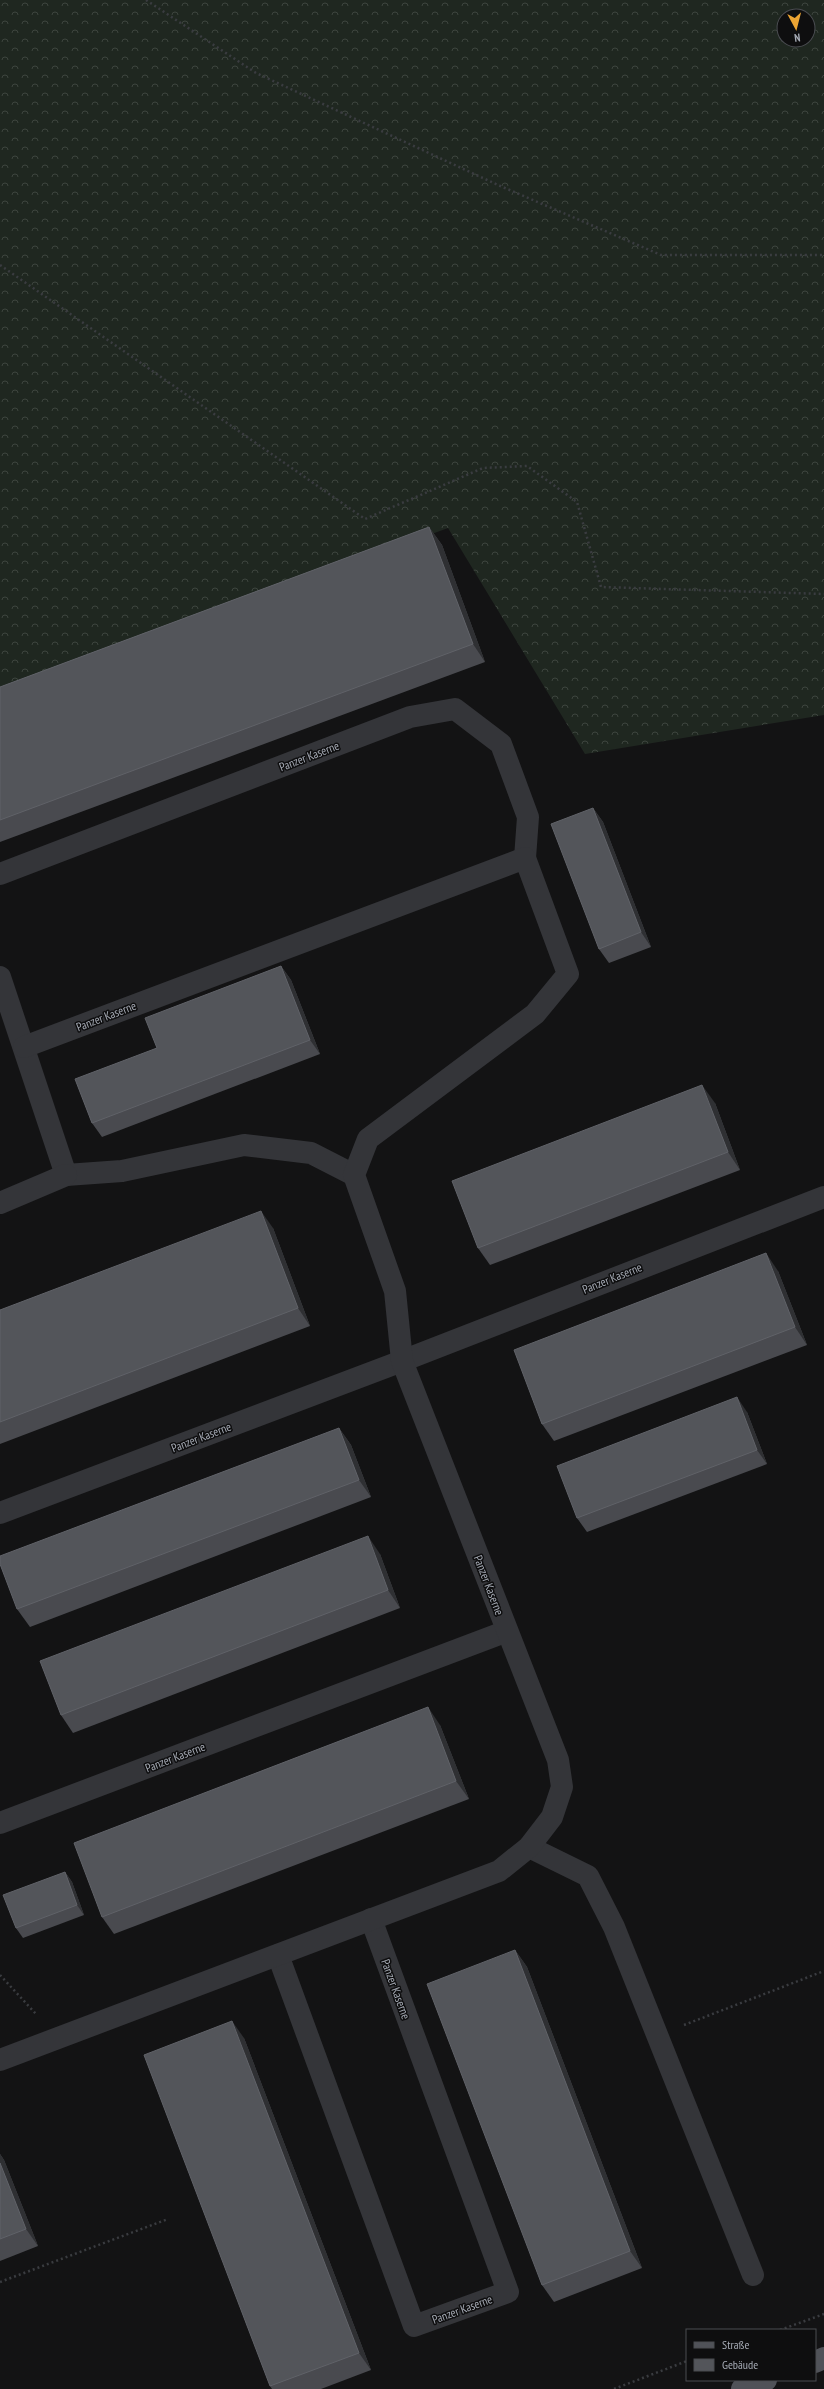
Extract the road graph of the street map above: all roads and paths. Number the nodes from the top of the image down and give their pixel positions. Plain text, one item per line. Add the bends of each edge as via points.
1 (146, 0) edge
2 (824, 255) edge
3 (0, 264) edge
4 (824, 594) edge
5 (525, 858) junction
6 (0, 874) edge
7 (0, 977) edge
8 (24, 1047) junction
9 (66, 1175) junction
10 (354, 1176) junction
11 (824, 1197) edge
12 (0, 1202) edge
13 (402, 1361) junction
14 (0, 1513) edge
15 (507, 1630) junction
16 (0, 1823) edge
17 (529, 1847) junction
18 (371, 1919) junction
19 (278, 1955) junction
20 (824, 1972) edge
21 (0, 1975) edge
22 (40, 2018) dead end
23 (658, 2035) junction
24 (0, 2060) edge
25 (168, 2219) dead end
26 (753, 2275) dead end
27 (0, 2282) edge
28 (824, 2314) edge
29 (783, 2329) edge
30 (686, 2361) edge
31 (614, 2389) edge

1 - 2 path via 256,73 498,185 661,255
3 - 4 path via 365,519 483,468 527,466 577,502 601,587
5 - 6 lane, Panzer Kaserne via 528,817 501,744 455,709 410,717
5 - 8 lane, Panzer Kaserne
5 - 10 lane, Panzer Kaserne via 568,974 535,1014 368,1138
7 - 8 lane
8 - 9 lane
9 - 10 lane via 122,1171 244,1145 311,1153
9 - 12 lane
10 - 13 lane, Panzer Kaserne via 395,1291
11 - 13 lane, Panzer Kaserne
13 - 14 lane, Panzer Kaserne
13 - 15 lane, Panzer Kaserne
15 - 16 lane, Panzer Kaserne
15 - 17 lane, Panzer Kaserne via 558,1760 562,1787 552,1817
17 - 18 lane, Panzer Kaserne via 499,1871
17 - 23 lane via 588,1876 614,1927
18 - 19 lane, Panzer Kaserne
18 - 19 lane, Panzer Kaserne via 508,2292 414,2326
19 - 24 lane, Panzer Kaserne
20 - 23 path
21 - 22 path
23 - 26 lane
25 - 27 path
28 - 29 path
30 - 31 path

